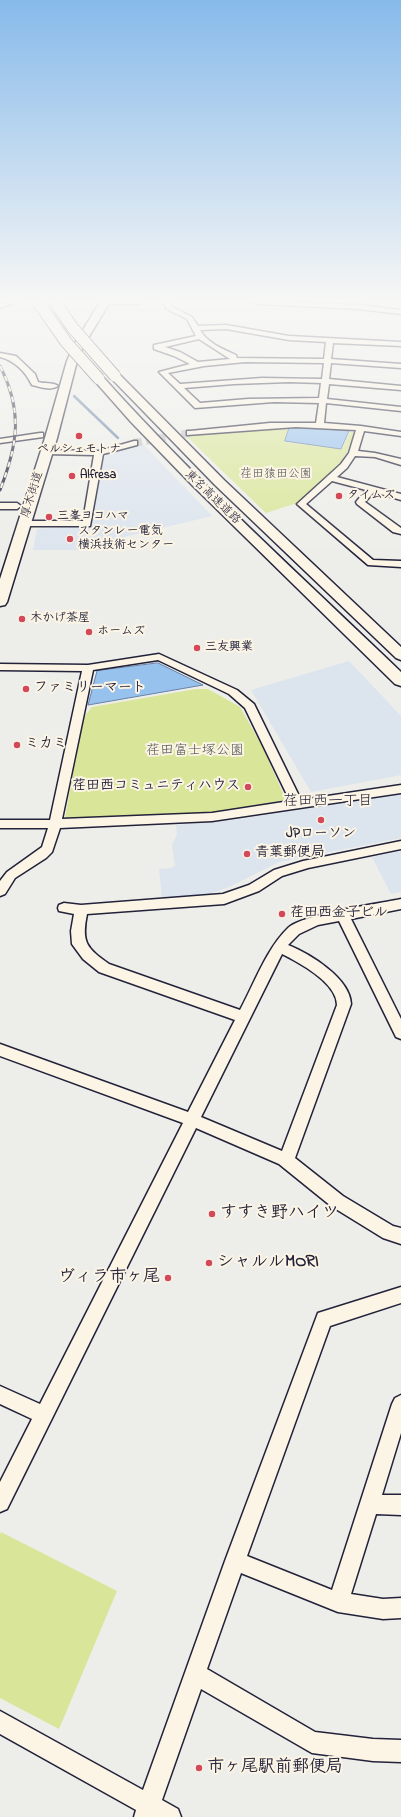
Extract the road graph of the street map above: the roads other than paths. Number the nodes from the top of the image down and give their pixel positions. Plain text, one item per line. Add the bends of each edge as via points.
1 (54, 386) edge
2 (65, 387) edge
3 (106, 387) edge
4 (125, 387) edge
5 (178, 387) edge
6 (324, 387) edge
7 (390, 387) edge
8 (401, 388) edge
9 (323, 402) junction
10 (401, 409) edge
11 (320, 425) junction
12 (361, 428) junction
13 (190, 433) tunnel mouth
14 (401, 434) edge
15 (40, 435) junction
16 (0, 441) edge
17 (134, 443) tunnel mouth
18 (46, 452) junction
19 (99, 452) junction
20 (353, 453) junction
21 (401, 462) edge
22 (332, 478) junction
23 (372, 489) junction
24 (401, 497) edge
25 (0, 506) edge
26 (18, 506) junction
27 (24, 524) junction
28 (401, 531) edge
29 (0, 561) edge
30 (401, 564) edge
31 (0, 602) edge
32 (401, 655) edge
33 (0, 667) edge
34 (88, 668) junction
35 (401, 681) edge
36 (401, 789) edge
37 (298, 805) junction
38 (0, 824) edge
39 (55, 824) junction
40 (401, 845) edge
41 (0, 891) edge
42 (401, 904) edge
43 (64, 908) dead end
44 (81, 910) junction
45 (343, 915) junction
46 (278, 948) junction
47 (244, 1017) junction
48 (401, 1033) edge
49 (0, 1050) edge
50 (192, 1120) junction
51 (285, 1159) junction
52 (401, 1236) edge
53 (401, 1295) edge
54 (0, 1395) edge
55 (401, 1404) edge
56 (43, 1415) junction
57 (0, 1502) edge
58 (368, 1504) junction
59 (401, 1505) edge
60 (235, 1561) junction
61 (338, 1602) junction
62 (401, 1608) edge
63 (195, 1674) junction
64 (0, 1722) edge
65 (401, 1751) edge
66 (147, 1811) edge
67 (170, 1817) edge

1 - 15 highway, 厚木街道
2 - 18 highway, 厚木街道
3 - 35 highway, 東名高速道路, bridge via 197,483
4 - 32 highway, 東名高速道路, bridge via 215,479
5 - 9 street via 198,406 249,401
6 - 9 street
7 - 8 street
9 - 10 street
9 - 11 street
11 - 12 street
11 - 13 street via 267,425
12 - 14 street
12 - 20 street
15 - 16 street
15 - 26 highway, 厚木街道
17 - 19 street
18 - 19 street
18 - 27 highway, 厚木街道
19 - 27 street via 87,524
20 - 21 street via 375,455
20 - 22 street
22 - 23 street
22 - 30 street via 301,504 371,563
23 - 24 street
23 - 28 street via 360,502 396,530
25 - 26 street
26 - 29 highway, 厚木街道
27 - 31 highway, 厚木街道
33 - 34 street
34 - 37 street via 159,657 233,692 250,706
34 - 39 street
36 - 37 street
37 - 39 street via 204,818
38 - 39 street
39 - 41 street via 48,849 11,875
40 - 44 street via 300,866 278,873 254,888 224,899
42 - 45 street
43 - 44 street
44 - 47 street via 76,930 78,944 88,956 104,968
45 - 46 street via 316,921 294,930
45 - 48 street
46 - 47 street
46 - 51 street via 289,950 322,973 342,996 344,1006 290,1152
47 - 50 street
49 - 50 street
50 - 51 street
50 - 56 street
51 - 52 street via 337,1201 389,1232
53 - 60 street via 324,1319
54 - 56 street
55 - 58 street
56 - 57 street
58 - 59 street
58 - 61 street
60 - 61 street
60 - 63 street
61 - 62 street via 383,1609
63 - 65 street via 312,1742
63 - 66 street
64 - 66 street
66 - 67 street

